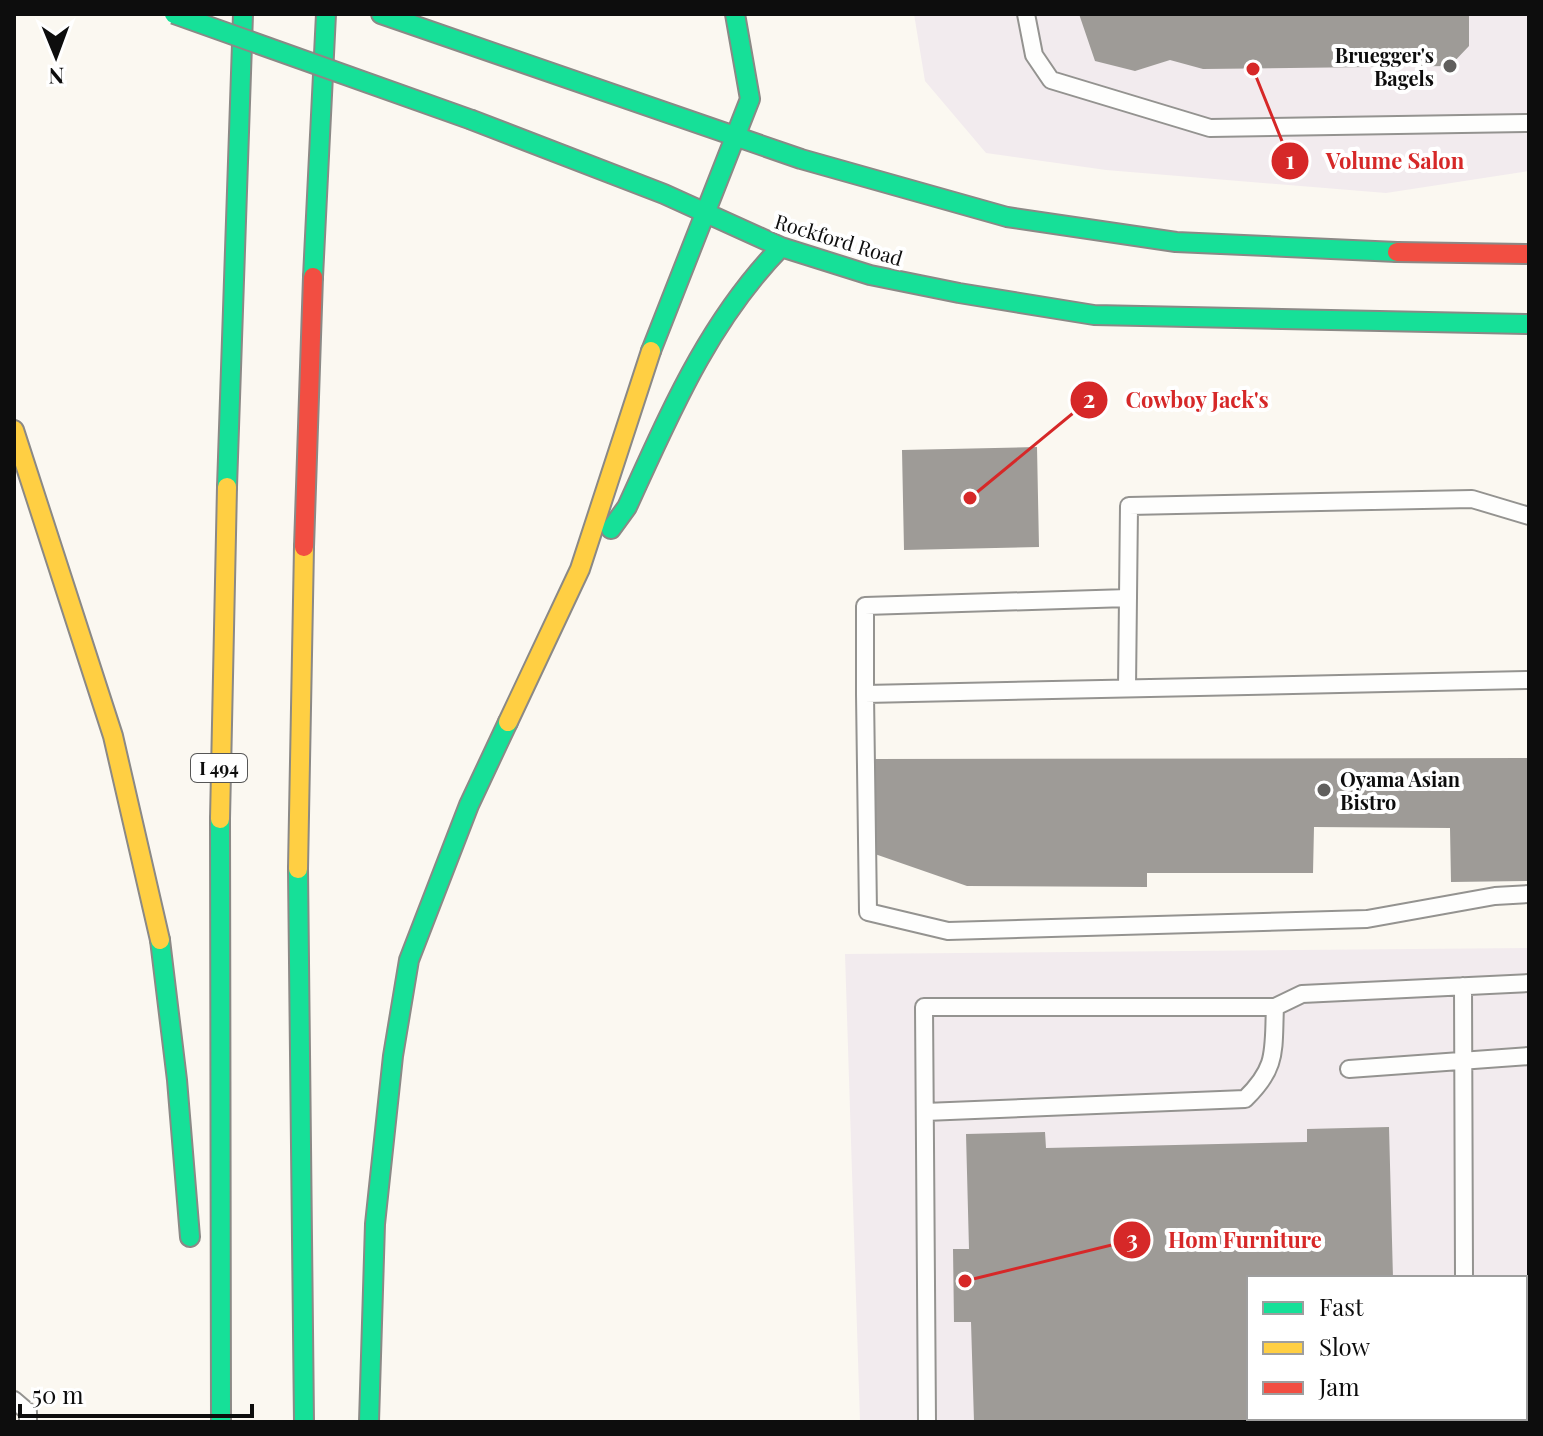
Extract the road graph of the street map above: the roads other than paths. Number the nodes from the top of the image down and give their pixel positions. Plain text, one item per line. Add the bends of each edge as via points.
1 (174, 14) edge
2 (243, 14) edge
3 (326, 14) edge
4 (381, 14) edge
5 (735, 14) edge
6 (1026, 14) edge
7 (1529, 123) edge
8 (736, 139) junction
9 (708, 213) junction
10 (781, 247) junction
11 (1529, 254) edge
12 (1529, 324) edge
13 (14, 430) edge
14 (1529, 516) edge
15 (580, 569) junction
16 (1128, 598) junction
17 (1529, 680) edge
18 (1127, 688) junction
19 (865, 694) junction
20 (1529, 894) edge
21 (1529, 983) edge
22 (1463, 986) junction
23 (1275, 1007) junction
24 (1529, 1056) edge
25 (1462, 1062) junction
26 (1349, 1069) dead end
27 (925, 1112) junction
28 (192, 1254) dead end
29 (1464, 1276) edge
30 (202, 1346) dead end
31 (14, 1400) edge
32 (28, 1422) edge
33 (211, 1422) edge
34 (221, 1422) edge
35 (304, 1422) edge
36 (369, 1422) edge
37 (927, 1422) edge

1 - 9 main road, Rockford Road, bridge via 472,120
2 - 34 main road, I 494 via 220,755 216,1206
3 - 35 main road via 308,369 296,931
4 - 8 main road
5 - 8 main road via 750,99
6 - 7 lane via 1034,55 1051,80 1210,128
8 - 9 main road
8 - 11 main road via 919,197 1132,238 1218,246
9 - 10 main road, Rockford Road
9 - 15 main road via 687,252 646,364
10 - 12 main road, Rockford Road via 870,275 1094,315
10 - 15 main road via 724,310 627,507
13 - 28 main road via 114,740 147,877 176,1059
14 - 16 lane via 1472,499 1129,506
15 - 36 main road via 469,805 409,960 375,1224
16 - 18 lane
16 - 19 lane via 865,606
17 - 18 lane
18 - 19 lane
19 - 20 lane via 868,912 948,931 1367,919
21 - 22 lane
22 - 23 lane via 1302,994
22 - 25 lane
23 - 27 lane via 1273,1057 1266,1078 1245,1099
23 - 27 lane via 924,1007
24 - 25 lane
25 - 26 lane
25 - 29 lane
27 - 37 lane
30 - 33 main road
31 - 32 lane via 28,1412

